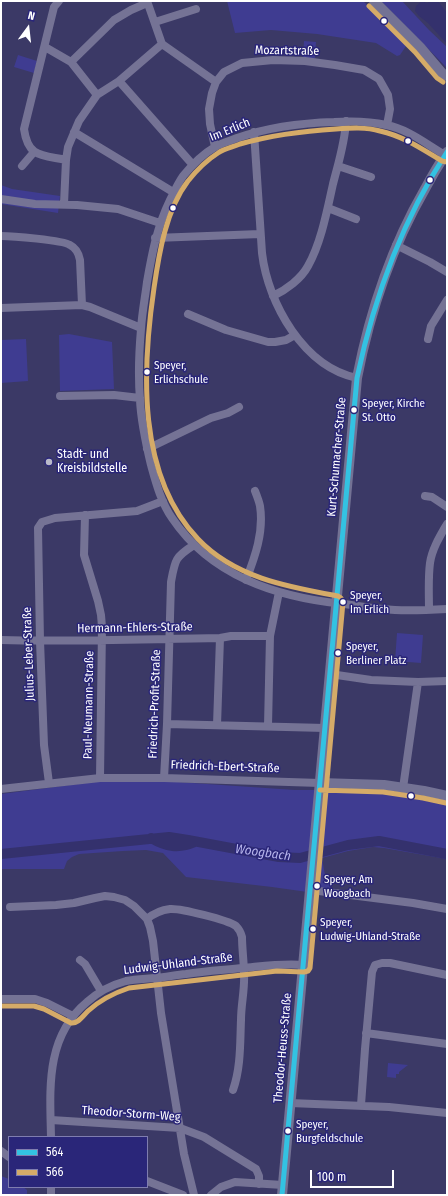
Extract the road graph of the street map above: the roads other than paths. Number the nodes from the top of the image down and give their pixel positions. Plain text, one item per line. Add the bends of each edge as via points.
1 (59, 1) edge
2 (374, 1) edge
3 (147, 2) edge
4 (196, 9) dead end
5 (155, 22) junction
6 (162, 44) junction
7 (45, 46) junction
8 (71, 62) junction
9 (444, 74) edge
10 (119, 81) junction
11 (216, 82) junction
12 (447, 83) edge
13 (97, 95) junction
14 (346, 121) junction
15 (387, 125) junction
16 (74, 132) junction
17 (254, 132) junction
18 (215, 147) junction
19 (34, 152) junction
20 (446, 154) edge
21 (66, 160) junction
22 (193, 165) junction
23 (22, 166) dead end
24 (338, 166) junction
25 (371, 177) dead end
26 (173, 192) junction
27 (1, 200) edge
28 (64, 204) junction
29 (328, 208) junction
30 (356, 219) dead end
31 (160, 223) junction
32 (260, 234) junction
33 (1, 236) edge
34 (155, 238) junction
35 (396, 245) junction
36 (447, 272) edge
37 (273, 296) junction
38 (447, 300) edge
39 (82, 305) junction
40 (1, 308) edge
41 (188, 314) dead end
42 (141, 328) junction
43 (294, 335) junction
44 (428, 339) dead end
45 (357, 378) junction
46 (60, 396) dead end
47 (140, 398) junction
48 (239, 407) dead end
49 (147, 449) junction
50 (255, 491) dead end
51 (425, 496) dead end
52 (163, 501) junction
53 (447, 508) edge
54 (85, 515) junction
55 (447, 524) edge
56 (194, 545) junction
57 (246, 580) junction
58 (279, 592) junction
59 (336, 603) junction
60 (447, 608) edge
61 (429, 610) junction
62 (270, 636) junction
63 (220, 638) junction
64 (170, 639) junction
65 (1, 640) edge
66 (40, 641) junction
67 (101, 641) junction
68 (330, 674) junction
69 (447, 681) edge
70 (418, 682) junction
71 (167, 724) junction
72 (217, 725) junction
73 (268, 726) junction
74 (325, 728) junction
75 (100, 778) junction
76 (164, 778) junction
77 (49, 783) junction
78 (320, 783) junction
79 (403, 788) junction
80 (1, 789) edge
81 (447, 796) edge
82 (311, 890) junction
83 (10, 907) dead end
84 (447, 909) edge
85 (147, 919) junction
86 (80, 960) dead end
87 (304, 965) junction
88 (243, 968) junction
89 (447, 975) edge
90 (157, 978) junction
91 (101, 991) junction
92 (1, 999) edge
93 (73, 1016) junction
94 (366, 1033) junction
95 (447, 1044) edge
96 (233, 1090) dead end
97 (290, 1103) junction
98 (361, 1106) junction
99 (447, 1113) edge
100 (51, 1120) junction
101 (180, 1128) junction
102 (51, 1136) edge
103 (148, 1181) edge
104 (259, 1184) junction
105 (282, 1190) edge
106 (183, 1195) edge
107 (194, 1195) edge
108 (211, 1195) edge

1 - 7 street via 54,7
2 - 9 main road
3 - 5 street
3 - 8 street via 114,20
4 - 5 street
5 - 6 street
6 - 10 street
6 - 11 street
7 - 8 street
7 - 19 street via 24,129 27,143
8 - 13 street
9 - 12 main road
10 - 13 street
10 - 22 street
11 - 15 street, Mozartstraße via 224,72 242,63 273,60 305,61 364,70 379,79 388,95 390,109
11 - 18 street via 209,109
13 - 16 street
14 - 15 street, Im Erlich
14 - 17 street, Im Erlich via 291,124
14 - 24 street
15 - 20 street, Im Erlich
16 - 21 street
16 - 26 street
17 - 18 street, Im Erlich
17 - 32 street
18 - 22 street, Im Erlich
19 - 21 street
19 - 23 street
20 - 35 main road, Kurt-Schumacher-Straße via 412,211
21 - 28 street
22 - 26 street, Im Erlich
24 - 25 street
24 - 29 street
26 - 31 street, Im Erlich
27 - 28 street
28 - 31 street via 118,209
29 - 30 street
29 - 37 street via 317,246 307,267 287,288
31 - 34 street, Im Erlich
32 - 34 street
32 - 37 street via 265,271
33 - 39 street via 71,245 79,254
34 - 42 street, Im Erlich
35 - 36 street
35 - 45 main road, Kurt-Schumacher-Straße via 382,280
37 - 43 street
38 - 44 street via 431,326
39 - 40 street
39 - 42 street
41 - 43 street via 237,334 268,342 286,340
42 - 47 street, Im Erlich
43 - 45 street via 317,358 334,370
45 - 59 main road, Kurt-Schumacher-Straße
46 - 47 street via 114,395
47 - 49 street, Im Erlich
48 - 49 street
49 - 52 street, Im Erlich via 155,482
50 - 57 street via 260,507 261,529
51 - 53 street via 432,497
52 - 54 street via 137,511
52 - 56 street, Im Erlich via 170,516
54 - 66 street, Julius-Leber-Straße via 55,518 39,525
54 - 67 street, Paul-Neumann-Straße via 84,555 100,608
55 - 61 street via 439,537 430,563
56 - 57 street, Im Erlich via 214,562
56 - 64 street, Friedrich-Profit-Straße via 181,553 174,563
57 - 58 street, Im Erlich
58 - 59 street, Im Erlich
58 - 62 street
59 - 61 street, Im Erlich via 397,610
59 - 68 main road, Kurt-Schumacher-Straße
60 - 61 street, Im Erlich
62 - 63 street, Hermann-Ehlers-Straße
62 - 73 street
63 - 64 street, Hermann-Ehlers-Straße
63 - 72 street
64 - 67 street, Hermann-Ehlers-Straße
64 - 71 street, Friedrich-Profit-Straße
65 - 66 street, Hermann-Ehlers-Straße
66 - 67 street, Hermann-Ehlers-Straße
66 - 77 street, Julius-Leber-Straße via 44,745
67 - 75 street, Paul-Neumann-Straße
68 - 70 street via 371,680
68 - 74 main road, Kurt-Schumacher-Straße
69 - 70 street
70 - 79 street
71 - 72 street
71 - 76 street, Friedrich-Profit-Straße
72 - 73 street
73 - 74 street
74 - 78 main road, Kurt-Schumacher-Straße
75 - 76 street, Friedrich-Ebert-Straße
75 - 77 street, Friedrich-Ebert-Straße
76 - 78 street, Friedrich-Ebert-Straße
77 - 80 street, Friedrich-Ebert-Straße
78 - 79 main road, Friedrich-Ebert-Straße
78 - 82 main road, Theodor-Heuss-Straße
79 - 81 main road, Friedrich-Ebert-Straße
82 - 84 street
82 - 87 main road, Theodor-Heuss-Straße
83 - 85 street via 56,905 105,896 125,900
85 - 88 street via 169,909 180,909 234,925 242,937
85 - 90 street via 153,941
86 - 91 street
87 - 88 street, Ludwig-Uhland-Straße via 277,964
87 - 97 main road, Theodor-Heuss-Straße
88 - 90 street, Ludwig-Uhland-Straße
88 - 96 street via 239,1066
89 - 94 street via 382,962 374,966
90 - 91 street, Ludwig-Uhland-Straße via 128,981
90 - 101 street
91 - 93 street, Ludwig-Uhland-Straße via 80,1007
92 - 93 street via 35,999
93 - 100 street, Ludwig-Uhland-Straße via 54,1054
94 - 95 street
94 - 98 street
97 - 98 street
97 - 105 main road, Theodor-Heuss-Straße
98 - 99 street
100 - 101 street, Theodor-Storm-Weg
100 - 102 street, Ludwig-Uhland-Straße
101 - 104 street, Theodor-Storm-Weg via 204,1137 256,1170
101 - 107 street
103 - 106 street
104 - 105 street
104 - 108 street via 235,1182 221,1187

